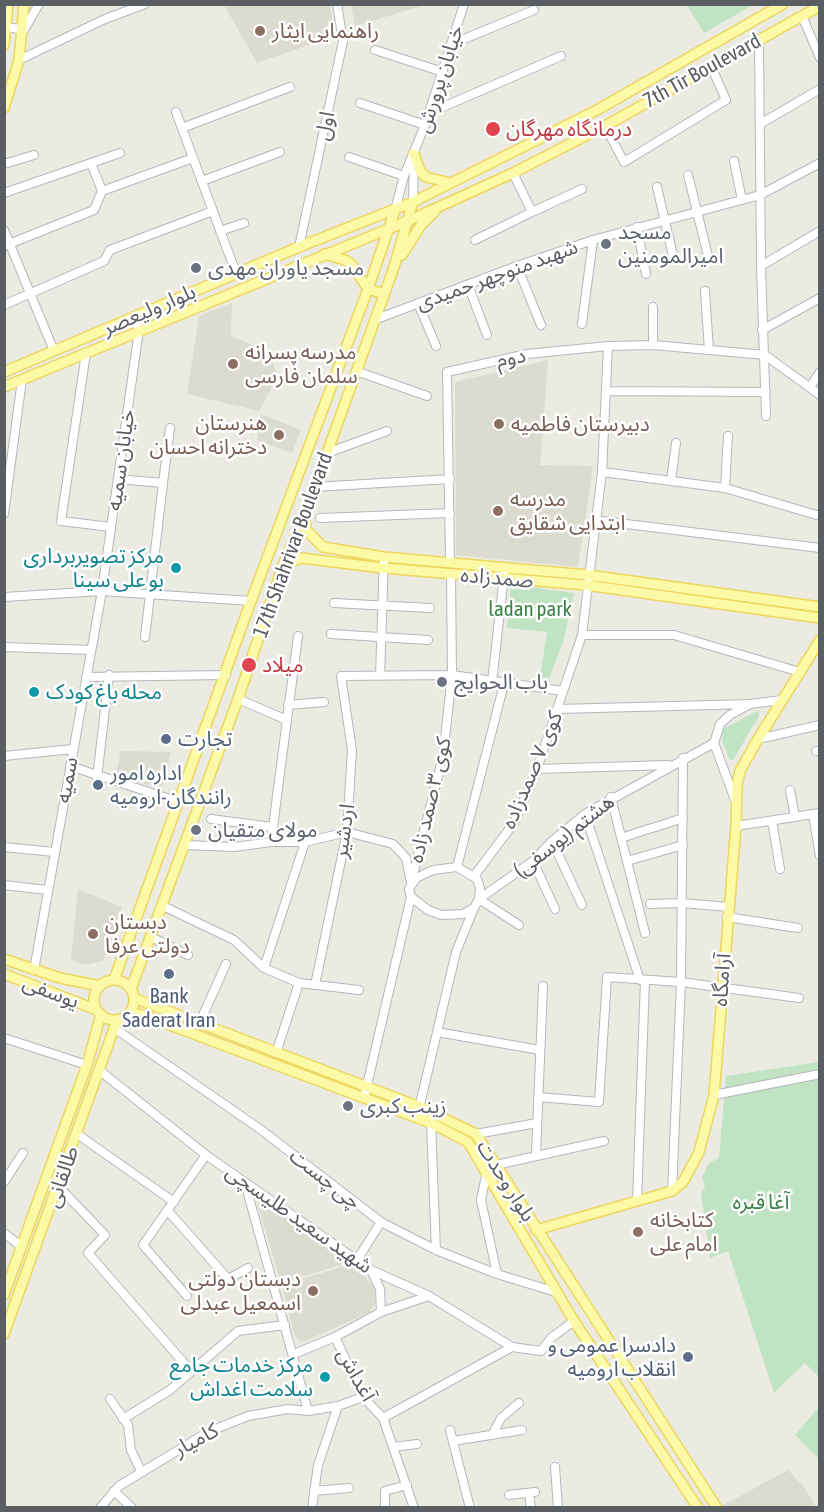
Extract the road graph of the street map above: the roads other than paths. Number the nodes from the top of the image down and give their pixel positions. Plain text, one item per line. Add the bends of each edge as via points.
1 (8, 4) edge
2 (24, 4) edge
3 (39, 4) edge
4 (145, 4) edge
5 (337, 4) edge
6 (464, 4) edge
7 (783, 4) edge
8 (819, 6) edge
9 (534, 10) dead end
10 (802, 16) junction
11 (7, 27) junction
12 (24, 30) junction
13 (759, 40) junction
14 (452, 44) junction
15 (4, 45) edge
16 (375, 50) dead end
17 (561, 56) dead end
18 (819, 58) edge
19 (19, 60) junction
20 (711, 66) junction
21 (673, 68) junction
22 (443, 72) junction
23 (681, 83) junction
24 (290, 87) dead end
25 (819, 89) edge
26 (360, 103) dead end
27 (4, 108) edge
28 (176, 112) dead end
29 (429, 113) junction
30 (760, 124) junction
31 (425, 125) junction
32 (605, 126) junction
33 (182, 128) junction
34 (280, 152) dead end
35 (120, 153) dead end
36 (414, 154) junction
37 (34, 155) dead end
38 (349, 157) dead end
39 (193, 158) junction
40 (734, 161) dead end
41 (819, 162) edge
42 (91, 163) junction
43 (4, 164) edge
44 (513, 173) junction
45 (688, 175) dead end
46 (404, 176) junction
47 (202, 181) junction
48 (450, 183) junction
49 (657, 187) dead end
50 (582, 189) dead end
51 (102, 191) junction
52 (4, 193) edge
53 (760, 195) junction
54 (742, 200) junction
55 (413, 202) junction
56 (440, 205) junction
57 (213, 210) junction
58 (395, 210) junction
59 (697, 210) junction
60 (532, 212) junction
61 (664, 219) junction
62 (410, 220) junction
63 (244, 223) dead end
64 (389, 227) junction
65 (637, 227) junction
66 (4, 230) edge
67 (220, 231) junction
68 (819, 231) edge
69 (475, 240) dead end
70 (593, 240) junction
71 (8, 245) edge
72 (299, 247) junction
73 (324, 254) junction
74 (673, 256) dead end
75 (708, 256) dead end
76 (517, 266) junction
77 (760, 266) junction
78 (394, 267) junction
79 (236, 273) junction
80 (646, 274) dead end
81 (468, 285) junction
82 (368, 289) junction
83 (705, 291) dead end
84 (30, 293) junction
85 (384, 294) junction
86 (819, 298) edge
87 (418, 303) junction
88 (4, 305) edge
89 (653, 307) dead end
90 (135, 316) junction
91 (374, 320) junction
92 (582, 324) dead end
93 (541, 325) dead end
94 (140, 330) junction
95 (762, 330) junction
96 (487, 335) dead end
97 (653, 345) junction
98 (436, 346) dead end
99 (608, 346) junction
100 (709, 350) junction
101 (54, 351) junction
102 (86, 353) junction
103 (765, 355) junction
104 (356, 371) junction
105 (4, 372) edge
106 (819, 372) edge
107 (22, 380) junction
108 (4, 387) edge
109 (810, 387) junction
110 (607, 391) junction
111 (766, 392) junction
112 (819, 395) edge
113 (428, 396) dead end
114 (766, 416) dead end
115 (170, 428) dead end
116 (387, 431) dead end
117 (728, 436) dead end
118 (676, 442) dead end
119 (327, 453) junction
120 (8, 469) edge
121 (602, 472) junction
122 (118, 479) junction
123 (450, 479) junction
124 (671, 481) junction
125 (163, 483) junction
126 (314, 487) junction
127 (725, 488) junction
128 (5, 510) edge
129 (450, 513) junction
130 (819, 516) edge
131 (304, 517) junction
132 (321, 519) dead end
133 (594, 520) junction
134 (111, 527) junction
135 (819, 548) edge
136 (384, 557) junction
137 (450, 561) junction
138 (283, 565) junction
139 (505, 567) junction
140 (383, 568) junction
141 (451, 573) junction
142 (588, 575) junction
143 (504, 578) junction
144 (586, 585) junction
145 (102, 591) junction
146 (150, 594) junction
147 (4, 597) edge
148 (251, 601) junction
149 (333, 603) dead end
150 (382, 606) junction
151 (819, 607) edge
152 (430, 608) dead end
153 (819, 618) edge
154 (331, 634) dead end
155 (582, 635) junction
156 (298, 636) dead end
157 (145, 637) dead end
158 (381, 639) junction
159 (428, 640) dead end
160 (819, 640) edge
161 (4, 647) edge
162 (91, 650) junction
163 (800, 672) junction
164 (109, 675) junction
165 (226, 675) junction
166 (452, 675) junction
167 (380, 676) junction
168 (86, 677) junction
169 (492, 682) junction
170 (504, 684) junction
171 (562, 691) junction
172 (238, 699) junction
173 (782, 700) junction
174 (324, 702) dead end
175 (750, 704) junction
176 (288, 705) junction
177 (558, 710) junction
178 (287, 720) junction
179 (819, 725) edge
180 (758, 739) junction
181 (714, 742) junction
182 (73, 749) junction
183 (4, 756) edge
184 (683, 758) junction
185 (670, 765) junction
186 (70, 766) junction
187 (537, 769) junction
188 (97, 778) junction
189 (790, 790) dead end
190 (611, 797) junction
191 (179, 802) junction
192 (736, 802) junction
193 (585, 814) junction
194 (816, 814) edge
195 (795, 817) junction
196 (683, 818) junction
197 (211, 819) dead end
198 (772, 821) junction
199 (736, 826) junction
200 (272, 827) junction
201 (169, 830) junction
202 (347, 831) junction
203 (621, 838) junction
204 (185, 841) junction
205 (552, 841) junction
206 (271, 842) junction
207 (305, 842) junction
208 (683, 844) junction
209 (4, 847) edge
210 (54, 852) junction
211 (819, 855) edge
212 (533, 861) junction
213 (627, 861) junction
214 (457, 867) junction
215 (780, 869) dead end
216 (474, 876) junction
217 (411, 883) junction
218 (4, 885) edge
219 (47, 890) junction
220 (411, 897) junction
221 (479, 899) junction
222 (683, 903) junction
223 (650, 904) dead end
224 (582, 905) dead end
225 (163, 906) junction
226 (474, 908) junction
227 (555, 909) dead end
228 (728, 912) junction
229 (519, 925) dead end
230 (798, 928) dead end
231 (645, 933) dead end
232 (151, 937) junction
233 (188, 955) dead end
234 (4, 959) edge
235 (226, 964) dead end
236 (264, 968) junction
237 (34, 970) junction
238 (4, 974) edge
239 (60, 978) junction
240 (114, 980) junction
241 (643, 980) junction
242 (681, 982) junction
243 (299, 983) junction
244 (315, 985) junction
245 (543, 986) dead end
246 (100, 987) junction
247 (721, 988) junction
248 (359, 990) dead end
249 (57, 992) junction
250 (132, 994) junction
251 (799, 998) dead end
252 (99, 1012) junction
253 (129, 1013) junction
254 (115, 1024) junction
255 (199, 1024) junction
256 (437, 1032) junction
257 (4, 1038) edge
258 (540, 1050) junction
259 (276, 1053) junction
260 (272, 1063) junction
261 (87, 1065) junction
262 (99, 1070) junction
263 (819, 1074) edge
264 (369, 1088) junction
265 (714, 1095) junction
266 (538, 1097) junction
267 (364, 1098) junction
268 (420, 1107) junction
269 (417, 1118) junction
270 (433, 1118) junction
271 (537, 1123) junction
272 (77, 1134) junction
273 (476, 1134) junction
274 (604, 1141) dead end
275 (23, 1153) dead end
276 (206, 1155) junction
277 (536, 1155) junction
278 (496, 1165) junction
279 (487, 1171) junction
280 (4, 1182) edge
281 (245, 1183) junction
282 (59, 1187) junction
283 (672, 1191) junction
284 (637, 1201) junction
285 (174, 1202) junction
286 (168, 1211) junction
287 (381, 1222) junction
288 (536, 1230) junction
289 (4, 1233) edge
290 (22, 1247) junction
291 (436, 1250) junction
292 (357, 1260) junction
293 (248, 1268) dead end
294 (371, 1270) junction
295 (497, 1274) junction
296 (556, 1292) junction
297 (4, 1295) edge
298 (188, 1296) dead end
299 (429, 1296) junction
300 (381, 1312) junction
301 (574, 1321) junction
302 (285, 1325) junction
303 (4, 1334) edge
304 (335, 1337) junction
305 (512, 1347) junction
306 (294, 1354) junction
307 (191, 1371) junction
308 (363, 1397) junction
309 (110, 1399) dead end
310 (519, 1403) dead end
311 (338, 1406) junction
312 (308, 1411) junction
313 (383, 1418) junction
314 (123, 1419) junction
315 (450, 1430) dead end
316 (522, 1430) dead end
317 (492, 1435) junction
318 (453, 1441) junction
319 (417, 1444) dead end
320 (393, 1447) junction
321 (555, 1467) dead end
322 (141, 1471) junction
323 (407, 1485) junction
324 (349, 1488) dead end
325 (114, 1491) junction
326 (314, 1491) junction
327 (509, 1495) dead end
328 (100, 1508) edge
329 (132, 1508) edge
330 (312, 1508) edge
331 (385, 1508) edge
332 (414, 1508) edge
333 (470, 1508) edge
334 (531, 1508) edge
335 (558, 1508) edge
336 (698, 1508) edge
337 (717, 1508) edge

1 - 11 main road
2 - 12 main road
3 - 12 street
4 - 19 street
5 - 72 street, اول via 343,41
6 - 14 street, خیابان پرورش
7 - 21 main road, 7th Tir Boulevard
8 - 10 main road, 7th Tir Boulevard
9 - 14 street
10 - 13 main road, 7th Tir Boulevard
10 - 18 street
11 - 12 street
11 - 15 main road
12 - 19 main road
13 - 20 main road, 7th Tir Boulevard
13 - 30 street
14 - 22 street, خیابان پرورش
16 - 22 street
17 - 29 street
19 - 27 main road
20 - 23 main road, 7th Tir Boulevard
20 - 32 street via 726,100 624,162
21 - 23 main road
21 - 48 main road, 7th Tir Boulevard
22 - 29 street, خیابان پرورش
23 - 32 main road, 7th Tir Boulevard
24 - 33 street
25 - 30 street
26 - 31 street
28 - 33 street
29 - 31 street, خیابان پرورش
30 - 53 street
31 - 36 street, خیابان پرورش
32 - 44 main road, 7th Tir Boulevard
33 - 39 street
34 - 47 street
35 - 42 street
36 - 46 street, خیابان پرورش
36 - 48 main road via 426,177
36 - 55 street, خیابان پرورش
37 - 43 street
38 - 46 street, اول
39 - 47 street
39 - 51 street
40 - 54 street
41 - 53 street, شهبد منوچهر حمیدی
42 - 51 street
42 - 52 street
44 - 56 main road, 7th Tir Boulevard
44 - 60 street
45 - 59 street
46 - 58 street, خیابان پرورش
47 - 57 street
48 - 55 main road, 7th Tir Boulevard
49 - 61 street
50 - 60 street
51 - 71 street via 94,210
53 - 54 street, شهبد منوچهر حمیدی
53 - 77 street
54 - 59 street, شهبد منوچهر حمیدی
55 - 58 main road, 7th Tir Boulevard
55 - 62 main road, 17th Shahrivar Boulevard
56 - 62 main road, 7th Tir Boulevard
56 - 78 main road via 421,225
57 - 67 street
57 - 84 street via 110,250 104,261
58 - 64 main road, 17th Shahrivar Boulevard
58 - 72 main road, بلوار ولیعصر
59 - 61 street, شهبد منوچهر حمیدی
59 - 75 street
60 - 69 street
61 - 65 street, شهبد منوچهر حمیدی
61 - 74 street
62 - 64 main road, 7th Tir Boulevard
62 - 78 main road, 17th Shahrivar Boulevard
63 - 67 street
64 - 73 main road, بلوار ولیعصر
64 - 82 main road, 17th Shahrivar Boulevard
65 - 70 street, شهبد منوچهر حمیدی
65 - 80 street
66 - 71 street
67 - 79 street
68 - 77 street
70 - 76 street, شهبد منوچهر حمیدی
70 - 92 street
71 - 84 street
72 - 79 main road, بلوار ولیعصر
73 - 82 main road via 352,266
73 - 94 main road, بلوار ولیعصر
76 - 81 street, شهبد منوچهر حمیدی
76 - 93 street
77 - 95 street
78 - 85 main road, 17th Shahrivar Boulevard
79 - 90 main road, بلوار ولیعصر
81 - 87 street, شهبد منوچهر حمیدی
81 - 96 street
82 - 85 main road
82 - 148 main road, 17th Shahrivar Boulevard
83 - 100 street
84 - 88 street
84 - 101 street
85 - 91 main road, 17th Shahrivar Boulevard
86 - 95 street
87 - 91 street, شهبد منوچهر حمیدی
87 - 98 street
89 - 97 street
90 - 94 street
90 - 101 main road, بلوار ولیعصر
91 - 104 main road, 17th Shahrivar Boulevard
94 - 102 main road, بلوار ولیعصر
94 - 122 street, خیابان سمیه
95 - 103 street
97 - 99 street, دوم
97 - 100 street, دوم
99 - 110 street, کوی ۷ صمدزاده
99 - 123 street, دوم via 527,354 447,372
100 - 103 street, دوم
101 - 105 main road, بلوار ولیعصر
102 - 107 main road, بلوار ولیعصر
102 - 134 street via 61,521
103 - 109 street
103 - 111 street
104 - 113 street
104 - 119 main road, 17th Shahrivar Boulevard
106 - 109 street
107 - 108 main road, بلوار ولیعصر
107 - 120 street
109 - 112 street
110 - 111 street
110 - 121 street, کوی ۷ صمدزاده
111 - 114 street
115 - 125 street
116 - 119 street
117 - 127 street
118 - 124 street
119 - 126 main road, 17th Shahrivar Boulevard
120 - 128 street
121 - 124 street
121 - 133 street, کوی ۷ صمدزاده
122 - 125 street
122 - 134 street, خیابان سمیه
123 - 126 street
123 - 129 street, دوم
124 - 127 street
125 - 146 street
126 - 131 main road, 17th Shahrivar Boulevard
127 - 130 street
129 - 132 street
129 - 137 street, دوم
131 - 136 main road, صمدزاده via 307,531 323,547
131 - 138 main road, 17th Shahrivar Boulevard
133 - 135 street
133 - 142 street, کوی ۷ صمدزاده
134 - 145 street, خیابان سمیه
136 - 137 main road, صمدزاده
136 - 140 street
137 - 139 main road, صمدزاده
137 - 141 main road
138 - 140 main road, صمدزاده via 301,558
138 - 172 main road, 17th Shahrivar Boulevard
139 - 142 main road, صمدزاده
139 - 143 street
140 - 141 main road, صمدزاده
140 - 150 street
141 - 143 main road, صمدزاده
141 - 166 street, کوی ۳ صمد زاده
142 - 144 street, کوی ۷ صمدزاده
142 - 151 main road, صمدزاده
143 - 144 main road, صمدزاده
143 - 169 street
144 - 153 main road, صمدزاده
144 - 155 street, کوی ۷ صمدزاده
145 - 146 street
145 - 147 street
145 - 162 street, سمیه
146 - 148 street
146 - 157 street
148 - 165 main road, 17th Shahrivar Boulevard
149 - 150 street
150 - 152 street
150 - 158 street
154 - 158 street
155 - 163 street via 674,635
155 - 171 street, کوی ۷ صمدزاده
156 - 176 street
158 - 159 street
158 - 167 street
160 - 163 main road, آرامگاه
161 - 162 street
162 - 168 street, سمیه
163 - 173 main road, آرامگاه
164 - 165 street
164 - 168 street
164 - 188 street
165 - 191 main road, 17th Shahrivar Boulevard
166 - 167 street
166 - 169 street
166 - 217 street, کوی ۳ صمد زاده via 443,756
167 - 202 street, اردشیر via 341,676 352,750
168 - 182 street, سمیه
169 - 170 street
170 - 171 street
170 - 214 street
171 - 177 street, کوی ۷ صمدزاده
172 - 178 street
172 - 204 main road, 17th Shahrivar Boulevard
173 - 175 street
173 - 180 main road, آرامگاه
174 - 176 street
175 - 177 street
175 - 181 street via 720,724
176 - 178 street
177 - 187 street, کوی ۷ صمدزاده
178 - 200 street
179 - 180 street
180 - 192 main road, آرامگاه via 740,771
181 - 184 street, هشتم (یوسفی)
181 - 192 street
182 - 183 street
182 - 186 street, سمیه
184 - 185 street, هشتم (یوسفی)
184 - 196 street
185 - 187 street
185 - 190 street, هشتم (یوسفی)
186 - 188 street
186 - 210 street, سمیه
187 - 216 street, کوی ۷ صمدزاده via 514,823
188 - 191 street
189 - 195 street
190 - 193 street, هشتم (یوسفی)
190 - 203 street
191 - 201 main road, 17th Shahrivar Boulevard
192 - 199 main road, آرامگاه
193 - 205 street, هشتم (یوسفی)
193 - 241 street
194 - 195 street
194 - 211 street
195 - 198 street
196 - 203 street
196 - 208 street
197 - 200 street
198 - 199 street
198 - 215 street
199 - 228 main road, آرامگاه
200 - 206 street
201 - 204 main road
201 - 240 main road, 17th Shahrivar Boulevard
202 - 207 street
202 - 217 street via 393,844 406,858
202 - 244 street, اردشیر
203 - 213 street
204 - 206 street via 234,847
204 - 225 main road, 17th Shahrivar Boulevard
205 - 212 street, هشتم (یوسفی)
205 - 224 street
206 - 207 street
207 - 236 street
208 - 213 street
208 - 222 street
209 - 210 street
210 - 219 street, سمیه
212 - 221 street, هشتم (یوسفی)
212 - 227 street
213 - 231 street
214 - 216 street
214 - 217 street via 434,870
216 - 221 street via 480,888
217 - 220 street
218 - 219 street
219 - 237 street, سمیه
220 - 226 street via 441,915 464,914
220 - 264 street
221 - 226 street
221 - 229 street
222 - 223 street
222 - 228 street
222 - 242 street
225 - 232 main road, 17th Shahrivar Boulevard
225 - 236 street via 234,940
226 - 256 street via 458,944
228 - 230 street
228 - 247 main road, آرامگاه
232 - 233 street
232 - 250 main road, 17th Shahrivar Boulevard
234 - 237 main road, یوسفی
235 - 255 street
236 - 243 street
237 - 239 main road, یوسفی
238 - 249 main road, یوسفی
239 - 246 main road, یوسفی
239 - 249 main road
240 - 246 main road
240 - 250 main road
241 - 242 street
241 - 266 street via 607,977 599,1102
241 - 284 street
242 - 247 street
242 - 283 street
243 - 244 street
243 - 259 street
244 - 248 street
245 - 258 street
246 - 252 main road via 94,1000
247 - 251 street
247 - 265 main road, آرامگاه
249 - 252 main road, یوسفی
250 - 253 main road
250 - 255 main road, بلوار وحدت
252 - 254 main road
252 - 261 main road, طالقانی
253 - 254 main road
253 - 260 main road, بلوار وحدت
254 - 262 main road, طالقانی
254 - 287 street, چی چست
255 - 259 main road, بلوار وحدت
256 - 258 street
256 - 268 street
257 - 261 street
258 - 266 street
259 - 260 main road
259 - 264 main road, بلوار وحدت
260 - 267 main road, بلوار وحدت
261 - 290 main road, طالقانی
262 - 272 main road, طالقانی
262 - 276 street, شهید سعید طلیسچی
263 - 265 street
264 - 267 street
264 - 268 main road, بلوار وحدت
265 - 283 main road, آرامگاه via 699,1152 683,1182
266 - 271 street
267 - 269 main road, بلوار وحدت
268 - 269 street
268 - 270 main road, بلوار وحدت
269 - 270 main road, بلوار وحدت
270 - 273 main road, بلوار وحدت
270 - 279 main road, بلوار وحدت via 468,1142
270 - 291 street
271 - 273 street
271 - 277 street
272 - 282 main road, طالقانی
272 - 285 street
273 - 278 main road, بلوار وحدت
274 - 277 street
275 - 280 street
276 - 281 street, شهید سعید طلیسچی
276 - 285 street
277 - 278 street
278 - 288 main road, بلوار وحدت
279 - 295 street via 481,1200
279 - 296 main road, بلوار وحدت
281 - 292 street, شهید سعید طلیسچی
281 - 302 street
282 - 303 main road, طالقانی
282 - 307 street via 105,1235 88,1253
283 - 284 main road
284 - 288 main road
285 - 286 street
286 - 293 street via 228,1279
286 - 298 street via 143,1245
287 - 291 street, چی چست
287 - 292 street
288 - 337 main road, بلوار وحدت
289 - 290 street
290 - 297 main road, طالقانی
291 - 295 street, چی چست
292 - 294 street, شهید سعید طلیسچی
294 - 299 street, شهید سعید طلیسچی
294 - 300 street via 380,1289
295 - 296 street, چی چست
296 - 301 main road, بلوار وحدت
299 - 300 street, آغداش
299 - 305 street, شهید سعید طلیسچی
300 - 304 street, آغداش
301 - 305 street via 538,1352
301 - 336 main road, بلوار وحدت
302 - 306 street
302 - 307 street via 238,1331
304 - 306 street
304 - 308 street, آغداش
305 - 313 street
306 - 312 street
307 - 314 street via 170,1390
308 - 311 street, کامیار
308 - 313 street, آغداش
309 - 314 street
310 - 317 street via 501,1418
311 - 312 street, کامیار
311 - 326 street via 318,1465
312 - 322 street, کامیار via 288,1409 248,1416 208,1432
313 - 320 street, آغداش
314 - 322 street
315 - 318 street
316 - 317 street
317 - 318 street
318 - 333 street
319 - 320 street
320 - 323 street, آغداش
321 - 335 street
322 - 325 street, کامیار
323 - 331 street via 385,1491
323 - 332 street, آغداش
324 - 326 street
325 - 328 street, کامیار
325 - 329 street
326 - 330 street
327 - 334 street via 532,1492

